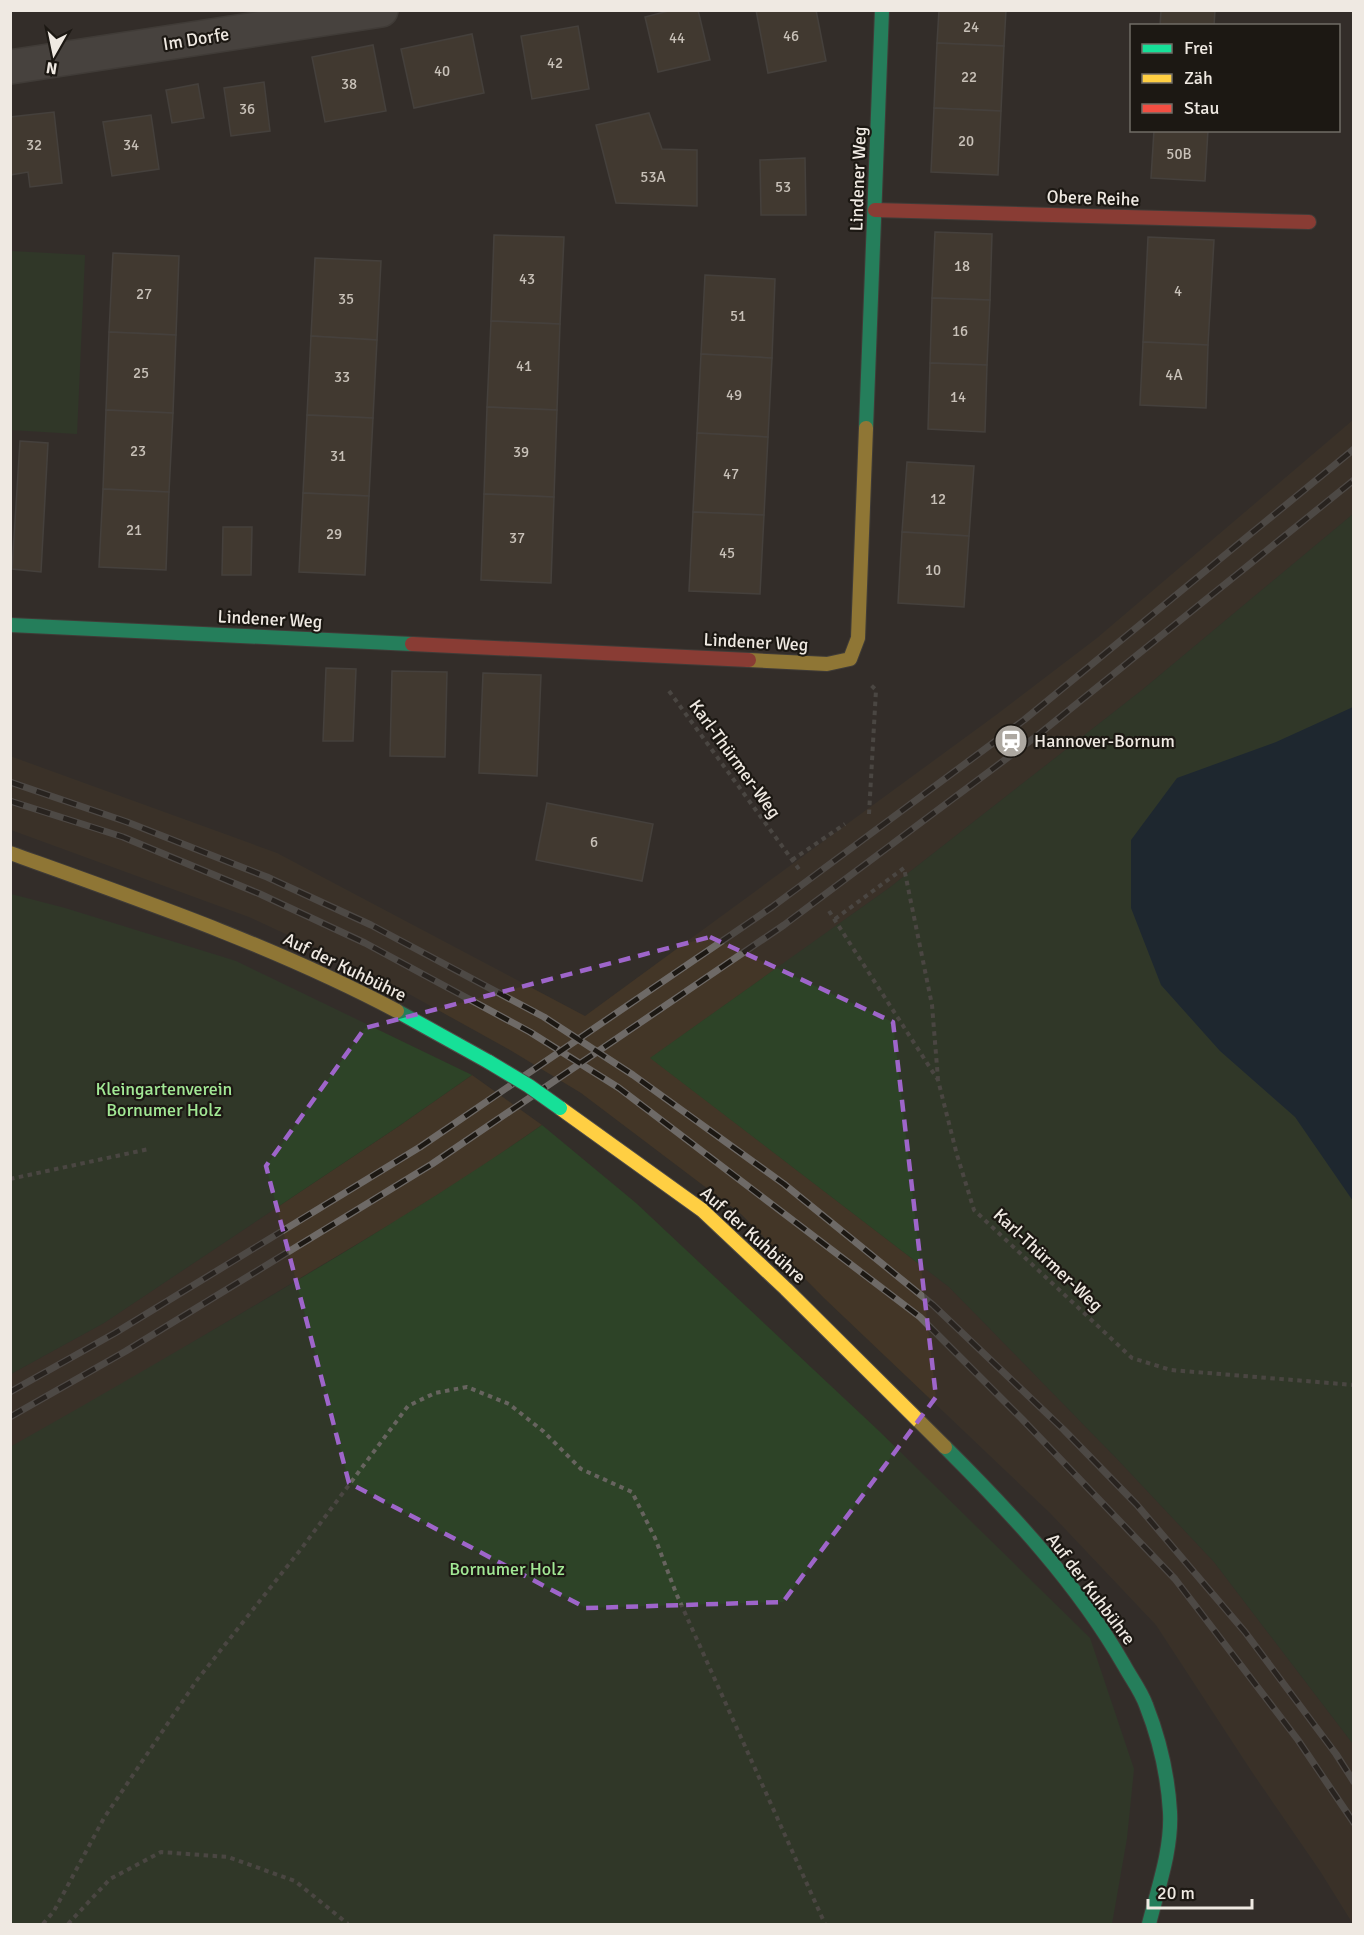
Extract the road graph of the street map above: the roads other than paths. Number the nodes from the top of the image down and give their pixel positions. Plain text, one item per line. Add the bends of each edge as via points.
1 (381, 10) edge
2 (882, 10) edge
3 (331, 15) edge
4 (10, 67) edge
5 (875, 210) junction
6 (1309, 222) dead end
7 (10, 625) edge
8 (10, 853) edge
9 (1149, 1924) edge

1 - 3 street, Im Dorfe
2 - 5 street, Lindener Weg
3 - 4 street, Im Dorfe
5 - 6 street, Obere Reihe
5 - 7 street, Lindener Weg via 858,638 850,659 827,664
8 - 9 street, Auf der Kuhbühre, bridge via 246,940 359,992 530,1086 702,1210 998,1500 1105,1632 1146,1704 1161,1753 1170,1813 1166,1853

